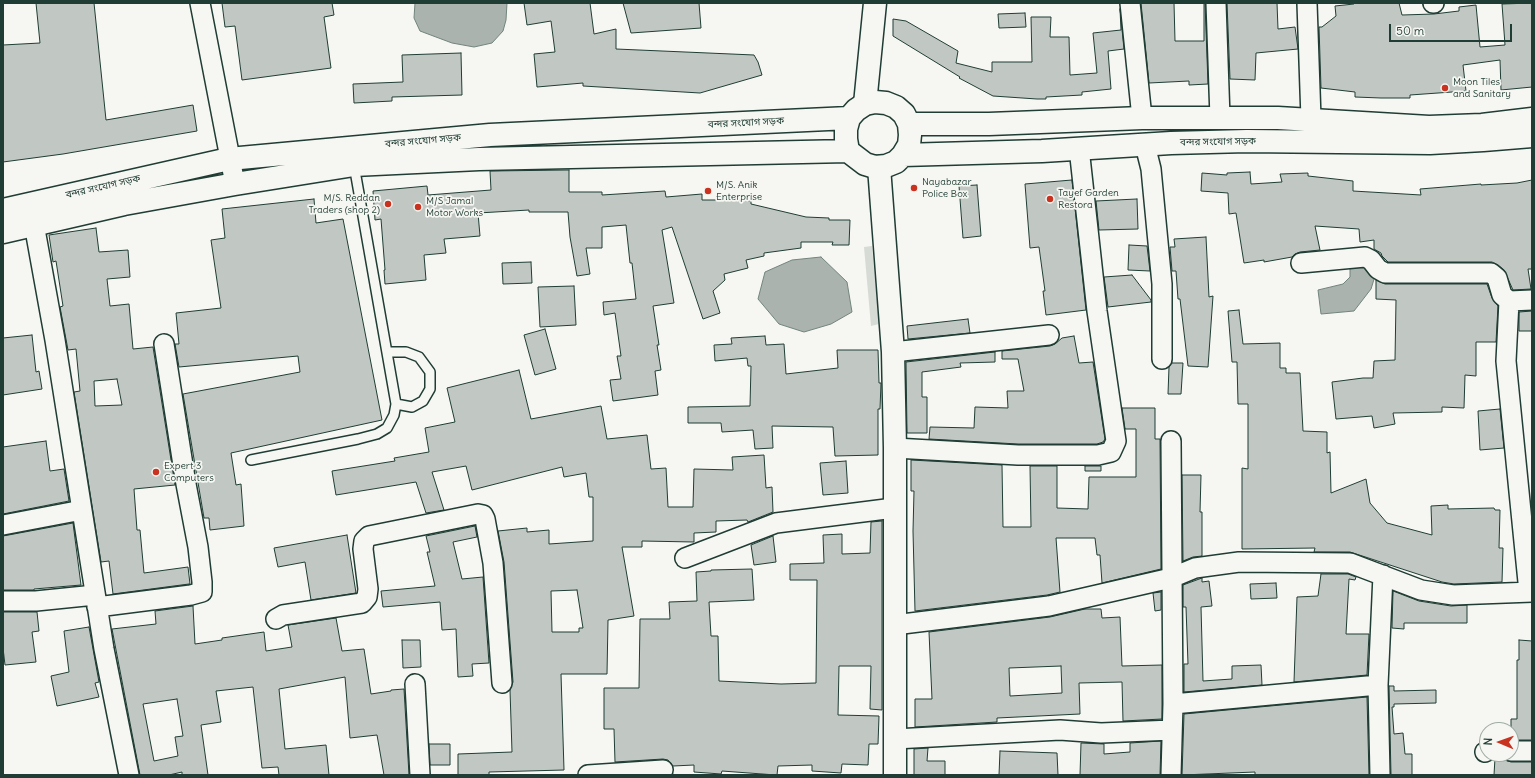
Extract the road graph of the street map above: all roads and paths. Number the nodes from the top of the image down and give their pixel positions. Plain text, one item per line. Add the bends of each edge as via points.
1 (200, 3) edge
2 (875, 3) edge
3 (1130, 3) edge
4 (1216, 3) edge
5 (1307, 3) edge
6 (865, 104) junction
7 (849, 118) junction
8 (1142, 118) junction
9 (1220, 118) junction
10 (1311, 119) junction
11 (1532, 119) edge
12 (909, 124) junction
13 (1532, 136) edge
14 (1145, 145) junction
15 (1079, 148) junction
16 (848, 151) junction
17 (903, 155) junction
18 (229, 159) junction
19 (354, 165) junction
20 (880, 166) junction
21 (234, 184) junction
22 (3, 210) edge
23 (34, 224) junction
24 (3, 232) edge
25 (1301, 263) dead end
26 (1532, 300) edge
27 (1509, 301) junction
28 (1049, 335) dead end
29 (164, 344) dead end
30 (387, 352) junction
31 (893, 352) junction
32 (1162, 360) dead end
33 (396, 404) junction
34 (1170, 441) dead end
35 (895, 448) junction
36 (251, 460) dead end
37 (894, 508) junction
38 (82, 510) junction
39 (3, 525) edge
40 (685, 558) dead end
41 (1382, 575) junction
42 (1172, 578) junction
43 (1530, 592) edge
44 (3, 601) edge
45 (96, 601) junction
46 (276, 619) dead end
47 (894, 625) junction
48 (502, 683) dead end
49 (415, 684) dead end
50 (1378, 685) junction
51 (1173, 704) junction
52 (1172, 730) junction
53 (895, 739) junction
54 (1519, 751) edge
55 (1532, 751) edge
56 (663, 770) dead end
57 (129, 775) edge
58 (420, 775) edge
59 (588, 775) edge
60 (895, 775) edge
61 (1171, 775) edge
62 (1380, 775) edge

1 - 18 street
2 - 6 main road
3 - 8 street
4 - 9 street
5 - 10 street
6 - 7 main road
6 - 12 main road via 876,102 896,107 904,114
7 - 16 main road via 846,128
7 - 18 main road, বন্দর সংযোগ সড়ক via 490,135
8 - 9 main road
8 - 12 main road via 989,124
9 - 10 main road
10 - 11 main road via 1429,126 1482,125
12 - 17 main road via 909,145
13 - 14 main road, বন্দর সংযোগ সড়ক via 1430,143 1247,141
14 - 15 main road, বন্দর সংযোগ সড়ক
14 - 32 street via 1151,169 1162,284
15 - 17 main road, বন্দর সংযোগ সড়ক
15 - 35 street via 1097,311 1116,441 1111,452 1098,455 1018,455
16 - 19 main road, বন্দর সংযোগ সড়ক via 479,159
16 - 20 main road via 865,164
17 - 20 main road via 896,162
18 - 21 street
18 - 22 main road, বন্দর সংযোগ সড়ক
19 - 21 main road, বন্দর সংযোগ সড়ক
19 - 30 lane
20 - 31 main road
21 - 23 main road, বন্দর সংযোগ সড়ক
23 - 24 main road, বন্দর সংযোগ সড়ক
23 - 38 street
25 - 27 street via 1365,258 1385,273 1491,272 1497,278 1502,294
26 - 27 street
27 - 43 street via 1506,360
28 - 31 street
29 - 45 street via 198,548 202,592 192,595
30 - 33 lane
30 - 33 lane via 406,352 420,357 430,372 430,389 423,401 412,408
31 - 35 main road
33 - 36 lane via 387,428 377,434
34 - 42 street
35 - 37 main road
37 - 40 street via 776,523
37 - 47 main road
38 - 39 street
38 - 45 street
41 - 42 street via 1350,563 1239,562 1195,568
41 - 43 street via 1421,590 1453,595
41 - 50 street
42 - 47 street via 1049,606
42 - 51 street
44 - 45 street
45 - 57 street
46 - 48 street via 283,615 362,603 367,597 368,589 362,549 364,541 369,536 483,515 494,563
47 - 53 main road
49 - 58 street
50 - 51 street
50 - 62 street
51 - 52 street
52 - 53 street via 1101,733 1060,730
52 - 61 street
53 - 60 main road
54 - 55 street
56 - 59 street

